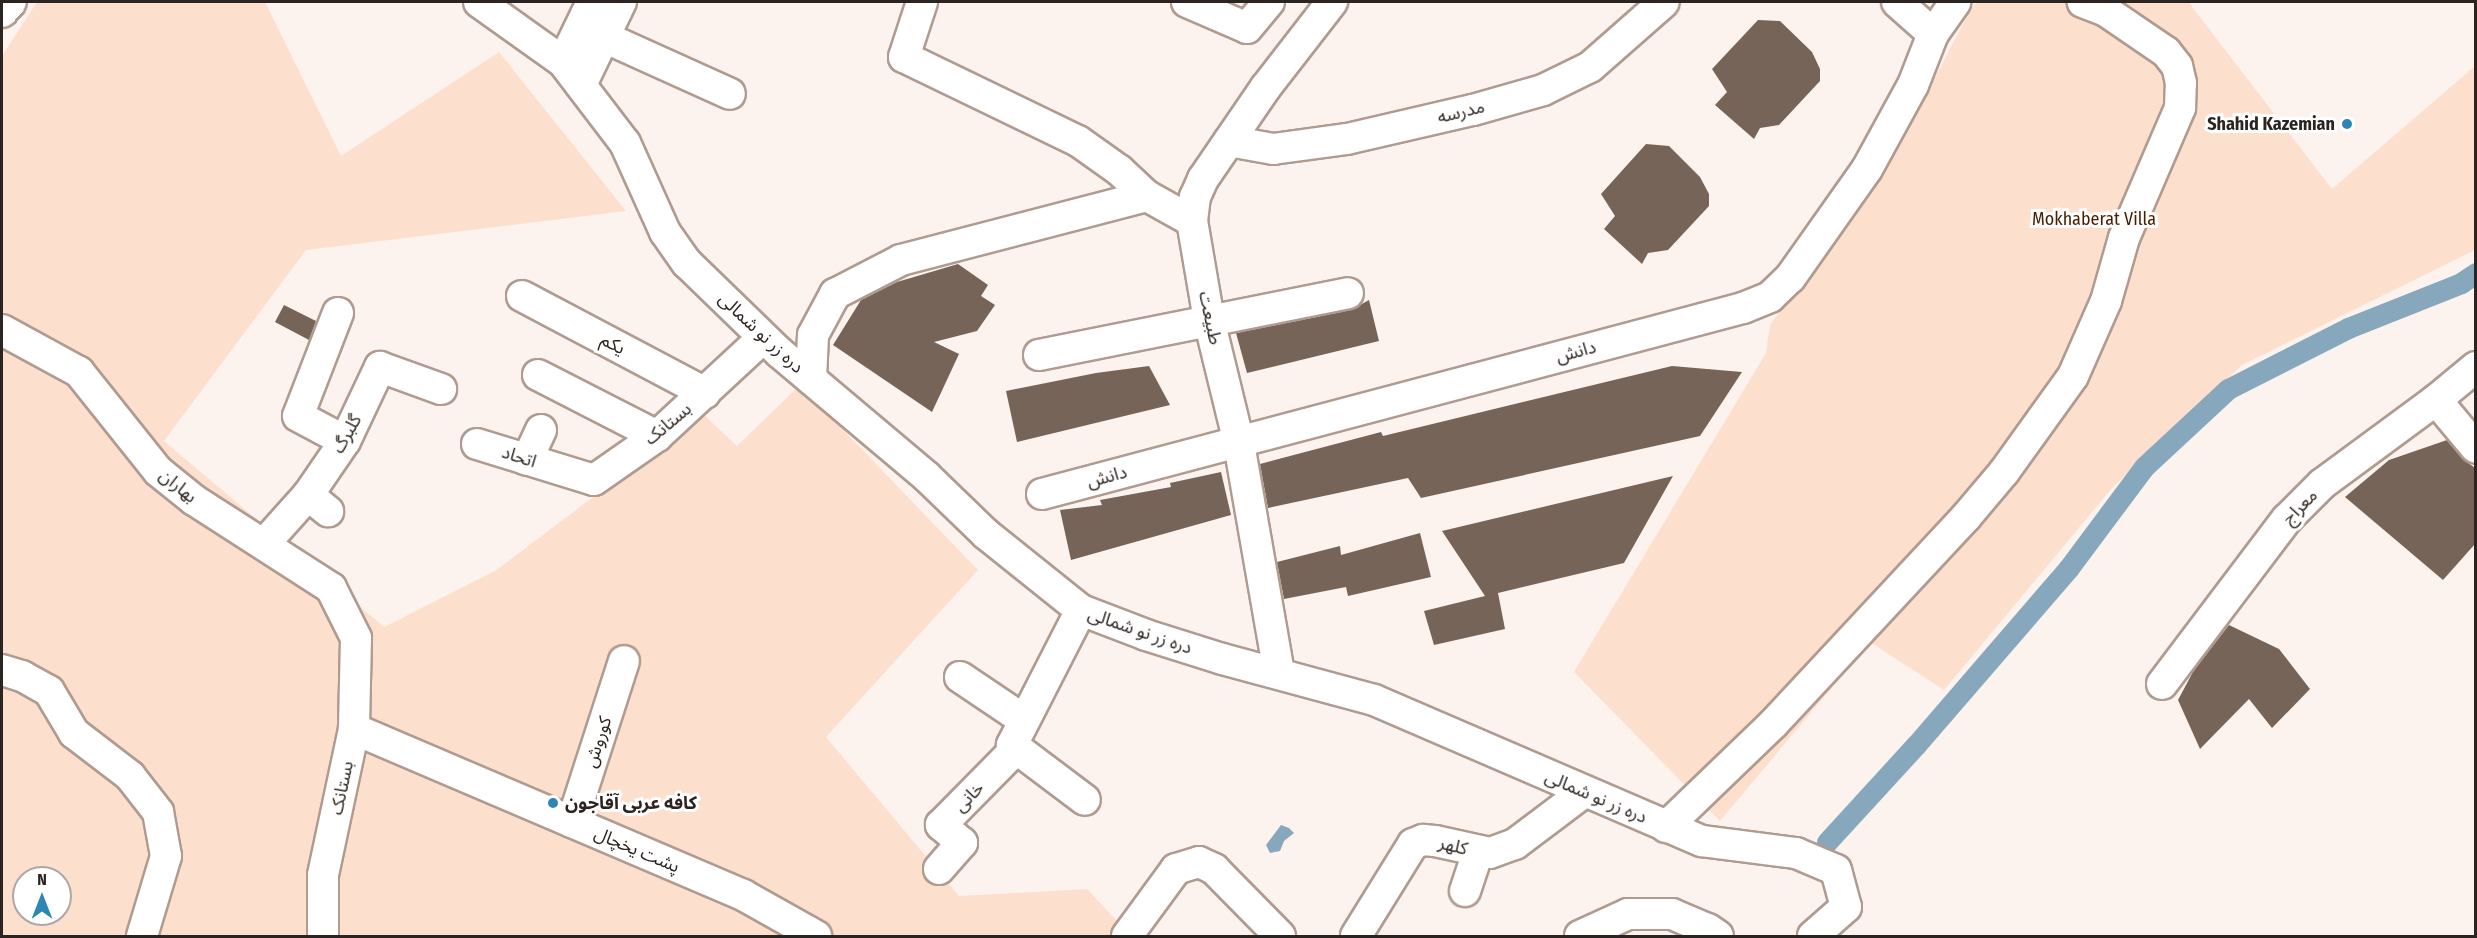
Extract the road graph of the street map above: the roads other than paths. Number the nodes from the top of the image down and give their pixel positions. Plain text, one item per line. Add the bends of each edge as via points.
1 (11, 2) edge
2 (479, 2) edge
3 (592, 2) edge
4 (621, 2) edge
5 (922, 2) edge
6 (1187, 2) edge
7 (1269, 2) edge
8 (1332, 2) edge
9 (1664, 2) edge
10 (1897, 2) edge
11 (1956, 2) edge
12 (2083, 2) edge
13 (2, 12) edge
14 (1932, 34) junction
15 (604, 37) junction
16 (563, 62) junction
17 (581, 85) junction
18 (730, 94) dead end
19 (1229, 141) junction
20 (1147, 196) junction
21 (1192, 221) junction
22 (1348, 293) dead end
23 (522, 296) dead end
24 (338, 313) dead end
25 (1209, 320) junction
26 (2, 330) edge
27 (764, 338) junction
28 (1039, 355) dead end
29 (2475, 367) edge
30 (538, 375) dead end
31 (811, 379) junction
32 (441, 389) dead end
33 (705, 393) junction
34 (2436, 400) junction
35 (541, 430) dead end
36 (657, 436) junction
37 (345, 441) junction
38 (1239, 442) junction
39 (477, 444) dead end
40 (2475, 448) edge
41 (527, 460) junction
42 (561, 471) joint
43 (1042, 494) dead end
44 (264, 544) junction
45 (1081, 610) junction
46 (356, 638) joint
47 (624, 661) dead end
48 (2, 670) edge
49 (1279, 673) junction
50 (960, 677) dead end
51 (2162, 684) dead end
52 (1024, 720) junction
53 (354, 729) junction
54 (1016, 748) junction
55 (1584, 792) junction
56 (1085, 800) dead end
57 (572, 822) junction
58 (1666, 827) junction
59 (1479, 852) junction
60 (939, 870) dead end
61 (1466, 891) dead end
62 (142, 936) edge
63 (323, 936) edge
64 (816, 936) edge
65 (1127, 936) edge
66 (1280, 936) edge
67 (1356, 936) edge
68 (1580, 936) edge
69 (1718, 936) edge
70 (1813, 936) edge

1 - 13 street
2 - 16 street, دره زر نو شمالی
3 - 16 street
4 - 15 street
5 - 20 street via 904,57 1078,141
6 - 7 street via 1247,28
8 - 19 street, طبیعت
9 - 19 street, مدرسه via 1590,67 1543,90 1347,139 1273,149
10 - 14 street
11 - 14 street, دانش
12 - 58 street via 2106,11 2166,52 2177,66 2181,83 2180,108 2124,238 2106,301 2073,376 2004,472 1966,517 1773,724
14 - 38 street, دانش via 1913,86 1867,169 1790,278 1770,297 1731,311
15 - 17 street
15 - 18 street
16 - 17 street, دره زر نو شمالی
17 - 27 street, دره زر نو شمالی via 625,143 665,232 687,263
19 - 21 street, طبیعت via 1203,179 1195,197
20 - 21 street
20 - 31 street via 901,260 835,294 813,334
21 - 25 street, طبیعت
22 - 25 street
23 - 33 street, یکم
24 - 37 street via 298,416
25 - 28 street
25 - 38 street, طبیعت
26 - 44 street, بهاران via 79,372 158,471 194,501
27 - 31 street, دره زر نو شمالی
27 - 33 street, بستانک
29 - 34 street, معراج
30 - 36 street
31 - 45 street, دره زر نو شمالی via 927,477 986,534
32 - 37 street, گلبرگ via 380,367
33 - 36 street, بستانک
34 - 40 street
34 - 51 street, معراج via 2322,484 2287,519
35 - 41 street
36 - 42 street, بستانک via 594,480
37 - 44 street, گلبرگ via 318,503
38 - 43 street, دانش
38 - 49 street, طبیعت
39 - 41 street, اتحاد
41 - 42 street, اتحاد
44 - 46 street, بهاران via 331,588
45 - 49 street, دره زر نو شمالی via 1146,635
45 - 52 street, خانی
46 - 53 street, بستانک
47 - 57 street, کوروش
48 - 62 street via 49,691 74,732 130,776 158,812 166,856
49 - 55 street, دره زر نو شمالی via 1374,700
50 - 52 street
52 - 54 street, خانی via 1012,745
53 - 57 street, پشت یخچال
53 - 63 street, بستانک via 323,875
54 - 56 street
54 - 60 street, خانی via 941,825 962,843
55 - 58 street, دره زر نو شمالی
55 - 59 street, کلهر via 1515,844 1490,854
57 - 64 street, پشت یخچال via 743,895
58 - 70 street, دره زر نو شمالی via 1702,841 1796,853 1836,870 1846,907
59 - 61 street
59 - 67 street, کلهر via 1436,840 1413,844
65 - 66 street via 1176,869 1199,862 1214,869
68 - 69 street via 1628,914 1672,914

